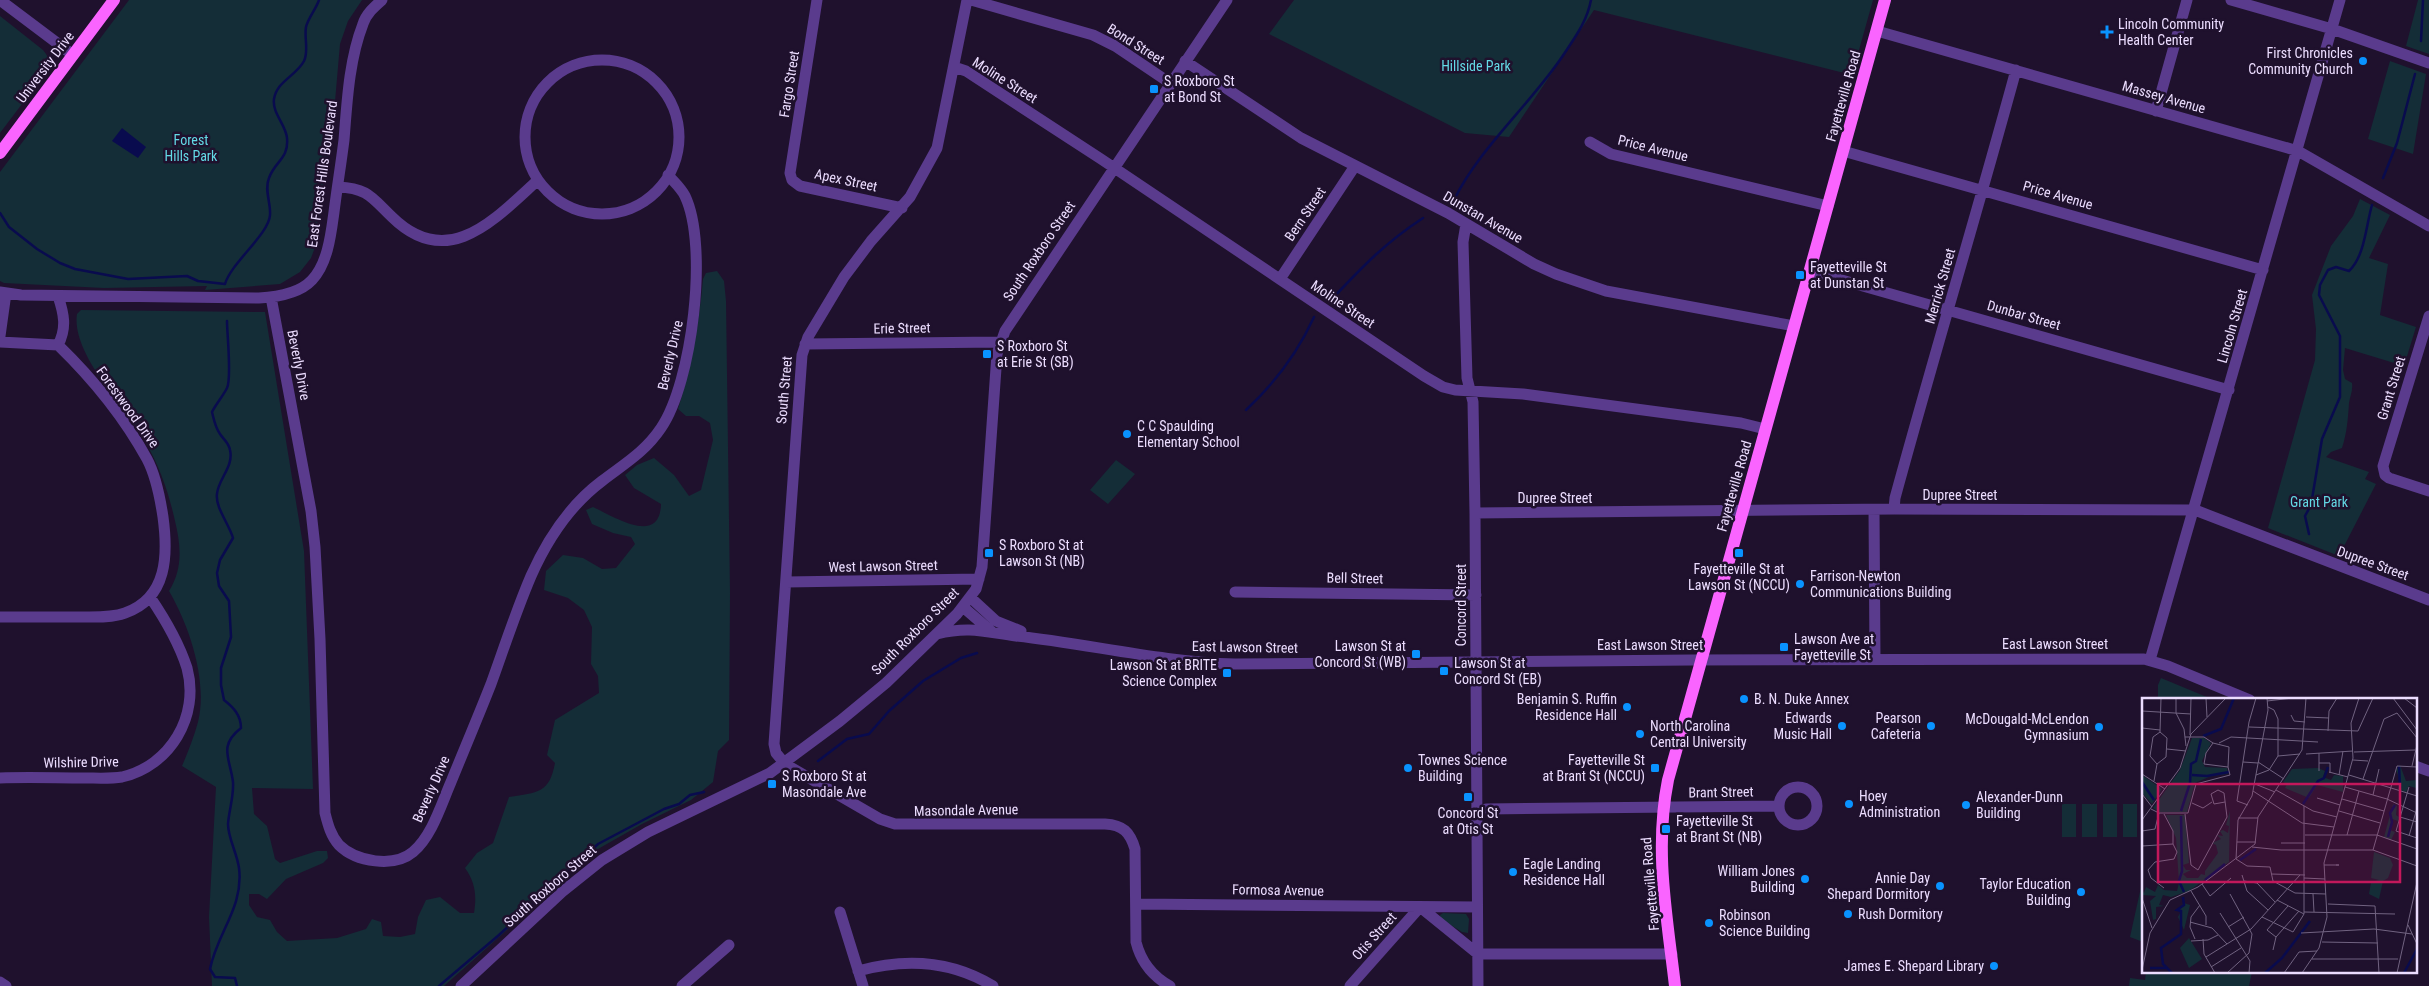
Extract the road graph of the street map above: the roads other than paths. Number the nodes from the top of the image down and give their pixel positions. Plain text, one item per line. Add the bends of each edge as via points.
1 (0, 0) edge
2 (114, 0) edge
3 (382, 0) edge
4 (818, 0) edge
5 (967, 0) edge
6 (970, 0) edge
7 (1227, 0) edge
8 (1886, 0) edge
9 (2187, 0) edge
10 (2231, 0) edge
11 (2340, 0) edge
12 (2332, 28) junction
13 (1877, 31) junction
14 (73, 54) junction
15 (1185, 60) junction
16 (2429, 63) edge
17 (954, 67) junction
18 (2016, 70) junction
19 (1170, 83) junction
20 (2156, 111) junction
21 (1590, 142) dead end
22 (1843, 151) junction
23 (2298, 151) junction
24 (0, 153) edge
25 (1355, 166) junction
26 (1114, 168) junction
27 (790, 173) joint
28 (668, 175) junction
29 (538, 180) junction
30 (338, 187) junction
31 (1984, 190) junction
32 (1828, 206) junction
33 (902, 208) junction
34 (1466, 224) junction
35 (2429, 226) edge
36 (2263, 270) junction
37 (1810, 271) junction
38 (1280, 279) junction
39 (3, 293) edge
40 (58, 296) junction
41 (271, 298) junction
42 (1949, 310) junction
43 (2429, 316) edge
44 (1794, 326) junction
45 (2427, 332) edge
46 (0, 336) edge
47 (0, 342) edge
48 (1000, 342) junction
49 (805, 344) junction
50 (58, 345) junction
51 (2229, 390) junction
52 (1470, 391) junction
53 (1765, 429) junction
54 (2429, 491) edge
55 (1894, 509) junction
56 (1874, 510) junction
57 (2195, 510) junction
58 (1742, 511) junction
59 (1475, 513) junction
60 (980, 579) junction
61 (786, 582) junction
62 (1235, 592) dead end
63 (1476, 595) junction
64 (150, 597) junction
65 (2429, 600) edge
66 (967, 603) junction
67 (0, 617) edge
68 (992, 632) junction
69 (937, 634) junction
70 (1044, 637) junction
71 (1875, 659) junction
72 (1700, 660) junction
73 (2150, 660) junction
74 (1476, 661) junction
75 (2245, 698) edge
76 (785, 764) junction
77 (2416, 766) edge
78 (2429, 771) edge
79 (0, 778) edge
80 (1779, 806) dead end
81 (1664, 807) junction
82 (1486, 809) dead end
83 (1136, 904) junction
84 (1477, 906) junction
85 (1420, 907) junction
86 (840, 912) dead end
87 (729, 945) dead end
88 (1478, 954) junction
89 (1672, 954) junction
90 (858, 971) junction
91 (0, 982) edge
92 (6, 986) edge
93 (460, 986) edge
94 (682, 986) edge
95 (862, 986) edge
96 (993, 986) edge
97 (1170, 986) edge
98 (1350, 986) edge
99 (1478, 986) edge
100 (1675, 986) edge

1 - 14 street
2 - 14 main road, University Drive
3 - 30 street, East Forest Hills Boulevard via 366,16 360,34 345,114
4 - 27 street, Fargo Street
5 - 17 street, South Street
6 - 19 street, Bond Street via 1093,35
7 - 15 street, South Roxboro Street
8 - 13 main road, Fayetteville Road
9 - 20 street
10 - 12 street
11 - 12 street, Lincoln Street
12 - 16 street
12 - 23 street, Lincoln Street
13 - 18 street, Massey Avenue
13 - 22 main road, Fayetteville Road
14 - 24 main road, University Drive
15 - 19 street, South Roxboro Street
15 - 25 street, Dunstan Avenue via 1277,123
17 - 26 street, Moline Street via 966,71
17 - 33 street, South Street via 937,148
18 - 20 street, Massey Avenue
18 - 31 street, Merrick Street
19 - 26 street, South Roxboro Street
20 - 23 street, Massey Avenue
21 - 32 street, Price Avenue via 1611,154
22 - 31 street, Price Avenue
22 - 32 main road, Fayetteville Road
23 - 35 street, Massey Avenue
23 - 36 street, Lincoln Street
25 - 34 street, Dunstan Avenue
25 - 38 street, Bern Street
26 - 38 street, Moline Street
26 - 48 street, South Roxboro Street via 1012,319
27 - 33 street, Apex Street via 792,180 800,186
28 - 29 street via 651,195 637,205 604,213 578,210 548,192
28 - 29 street via 676,155 678,134 675,113 665,94 650,77 630,66 596,60 574,65 554,76 532,103 525,125 525,148
28 - 41 street, Beverly Drive via 685,196 695,252 693,326 679,388 661,428 644,450 582,498 548,543 531,575 479,715 435,819 414,852 399,860 370,860 352,855 332,836 325,813 315,547
29 - 30 street via 489,224 474,234 451,240 419,237 403,228 366,192
30 - 41 street, East Forest Hills Boulevard via 329,243 316,275 298,290
31 - 36 street, Price Avenue
31 - 42 street, Merrick Street
32 - 37 main road, Fayetteville Road
33 - 49 street, South Street via 852,265
34 - 44 street, Dunstan Avenue via 1534,264 1586,285
34 - 52 street, Concord Street via 1463,242
36 - 51 street, Lincoln Street
37 - 42 street, Dunbar Street
37 - 44 main road, Fayetteville Road
38 - 52 street, Moline Street via 1433,383 1443,388
39 - 40 street, East Forest Hills Boulevard
39 - 46 street
40 - 41 street, East Forest Hills Boulevard
40 - 50 street via 64,314 64,334
42 - 51 street, Dunbar Street
42 - 55 street, Merrick Street
43 - 45 street, Grant Street
44 - 53 main road, Fayetteville Road
45 - 54 street, Grant Street via 2384,458 2384,470 2390,478
47 - 50 street
48 - 49 street, Erie Street
48 - 60 street, South Roxboro Street
49 - 61 street, South Street via 800,370
50 - 64 street, Forestwood Drive via 105,397 137,442 154,474 166,553 162,577
51 - 57 street, Lincoln Street
52 - 53 street, Moline Street via 1523,394 1741,423
52 - 59 street, Concord Street via 1473,402
53 - 58 main road, Fayetteville Road
55 - 56 street, Dupree Street
55 - 57 street, Dupree Street
56 - 58 street, Dupree Street
56 - 71 street
57 - 65 street, Dupree Street
57 - 73 street, Lincoln Street
58 - 59 street, Dupree Street
58 - 72 main road, Fayetteville Road
59 - 63 street, Concord Street
60 - 61 street, West Lawson Street
60 - 66 street, South Roxboro Street
61 - 76 street, South Street via 774,735 776,753
62 - 63 street, Bell Street
63 - 74 street, Concord Street
64 - 67 street, Forestwood Drive via 132,610 111,616
64 - 79 street, Wilshire Drive via 173,635 189,679 187,714 171,747 155,762 122,777
66 - 68 street
66 - 69 street, South Roxboro Street
66 - 70 street, East Lawson Street via 999,622
68 - 69 street, East Lawson Street via 966,628
68 - 70 street, East Lawson Street
69 - 76 street, South Roxboro Street via 886,683
70 - 74 street, East Lawson Street via 1207,663
71 - 72 street, East Lawson Street
71 - 73 street, East Lawson Street
72 - 74 street, East Lawson Street
72 - 81 main road, Fayetteville Road via 1668,780
73 - 75 street, East Lawson Street
74 - 84 street, Concord Street
76 - 83 street, Masondale Avenue via 880,819 895,824 1115,824 1132,839 1136,863
76 - 93 street, South Roxboro Street via 610,854
77 - 78 street
80 - 81 street, Brant Street
81 - 82 street, Brant Street
81 - 89 main road, Fayetteville Road via 1661,859
83 - 85 street, Formosa Avenue
83 - 97 street, Masondale Avenue via 1139,953 1148,969
84 - 85 street, Formosa Avenue
84 - 88 street, Concord Street
85 - 88 street
85 - 98 street, Otis Street
86 - 90 street
87 - 94 street
88 - 89 street
88 - 99 street, Concord Street
89 - 100 main road, Fayetteville Road
90 - 95 street
90 - 96 street via 890,965 943,966 972,973
91 - 92 street

